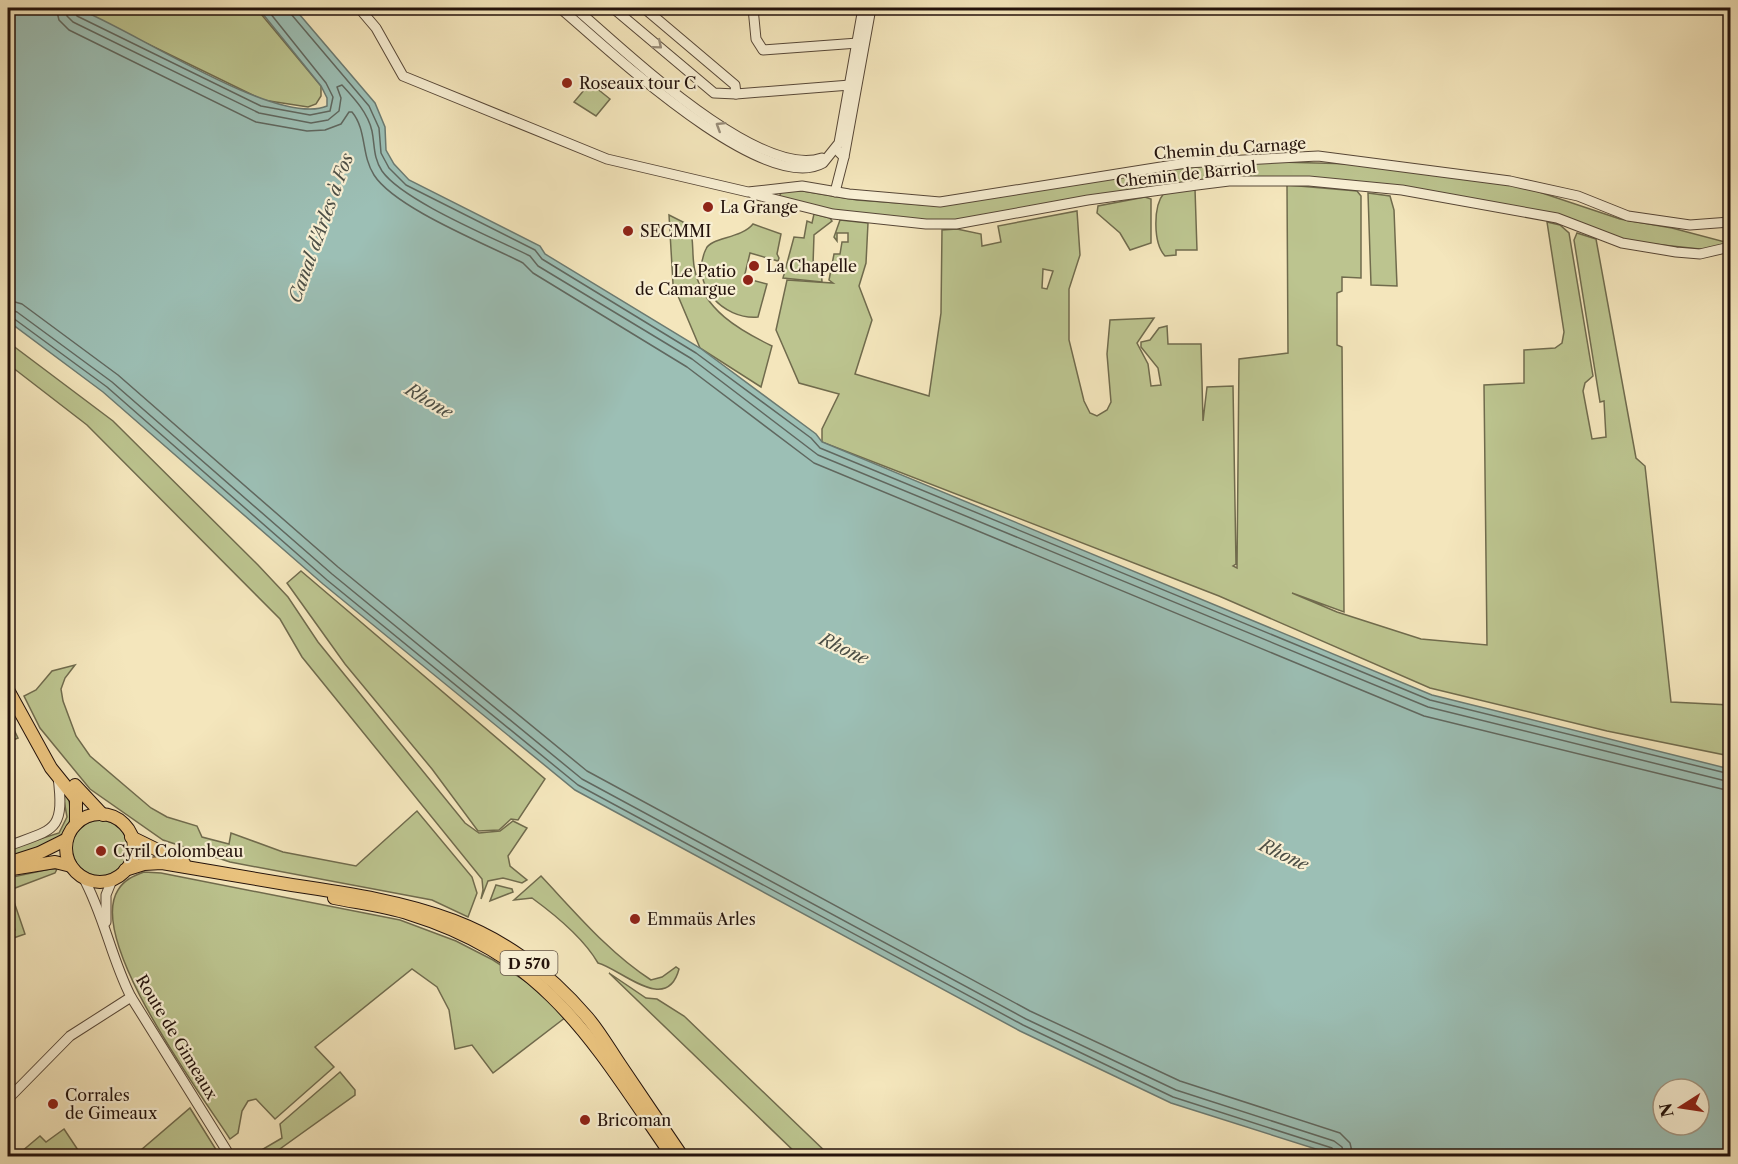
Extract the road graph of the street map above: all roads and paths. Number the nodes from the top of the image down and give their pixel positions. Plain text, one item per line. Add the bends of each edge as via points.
1 (359, 8) edge
2 (560, 8) edge
3 (575, 8) edge
4 (613, 8) edge
5 (644, 8) edge
6 (753, 8) edge
7 (864, 8) edge
8 (871, 8) edge
9 (858, 43) junction
10 (850, 85) junction
11 (736, 94) junction
12 (834, 151) junction
13 (844, 156) junction
14 (748, 192) junction
15 (835, 192) junction
16 (1731, 222) edge
17 (1731, 246) edge
18 (8, 690) edge
19 (38, 744) junction
20 (58, 777) junction
21 (103, 815) junction
22 (76, 824) junction
23 (131, 837) junction
24 (68, 839) junction
25 (8, 846) edge
26 (8, 863) edge
27 (71, 866) junction
28 (196, 868) junction
29 (125, 870) junction
30 (8, 871) edge
31 (83, 877) junction
32 (112, 880) junction
33 (296, 885) junction
34 (106, 930) junction
35 (131, 997) junction
36 (8, 1099) edge
37 (230, 1156) edge
38 (672, 1156) edge
39 (682, 1156) edge

1 - 14 street, Chemin de Barriol via 376,28 404,76 607,159
2 - 12 street via 722,139 794,168 818,166
12 -> 3 street via 813,161 796,161 732,133 682,99
4 -> 11 street via 714,93
5 - 11 street via 735,85
6 - 9 street via 756,39 763,50
7 - 9 street
8 - 13 street
9 - 10 street
10 - 11 street
10 - 12 street
12 - 13 street
13 - 15 street
14 - 15 street, Chemin du Carnage via 802,186
14 - 17 street, Chemin de Barriol via 833,214 956,224 1198,185 1309,181 1402,190 1557,218 1610,240 1654,249 1700,254
15 - 16 street, Chemin du Carnage via 946,202 1186,163 1318,156 1510,181 1578,196 1628,216 1690,225
18 - 19 main road
19 - 20 main road
19 - 21 main road
20 - 22 main road via 76,799
20 - 25 street via 61,805 48,832
21 - 22 main road via 89,816
21 - 23 main road via 117,820
22 - 24 main road
23 - 28 main road, D 570
23 - 29 main road via 133,852
24 - 26 main road
24 - 27 main road via 66,852
27 - 30 main road via 56,862
27 - 31 main road, Route de Gimeaux
28 - 29 main road, D 570 via 162,863
28 - 33 main road, D 570
29 - 32 main road
31 - 32 main road via 94,882
31 - 34 street, Route de Gimeaux
32 - 34 street, Route de Gimeaux via 106,895
33 - 38 main road, D 570 via 327,896 410,913 501,954 538,982 576,1020
33 - 39 main road, D 570 via 364,895 439,913 513,951 560,989 588,1019
34 - 35 street, Route de Gimeaux
35 - 36 street via 70,1036
35 - 37 street, Route de Gimeaux

